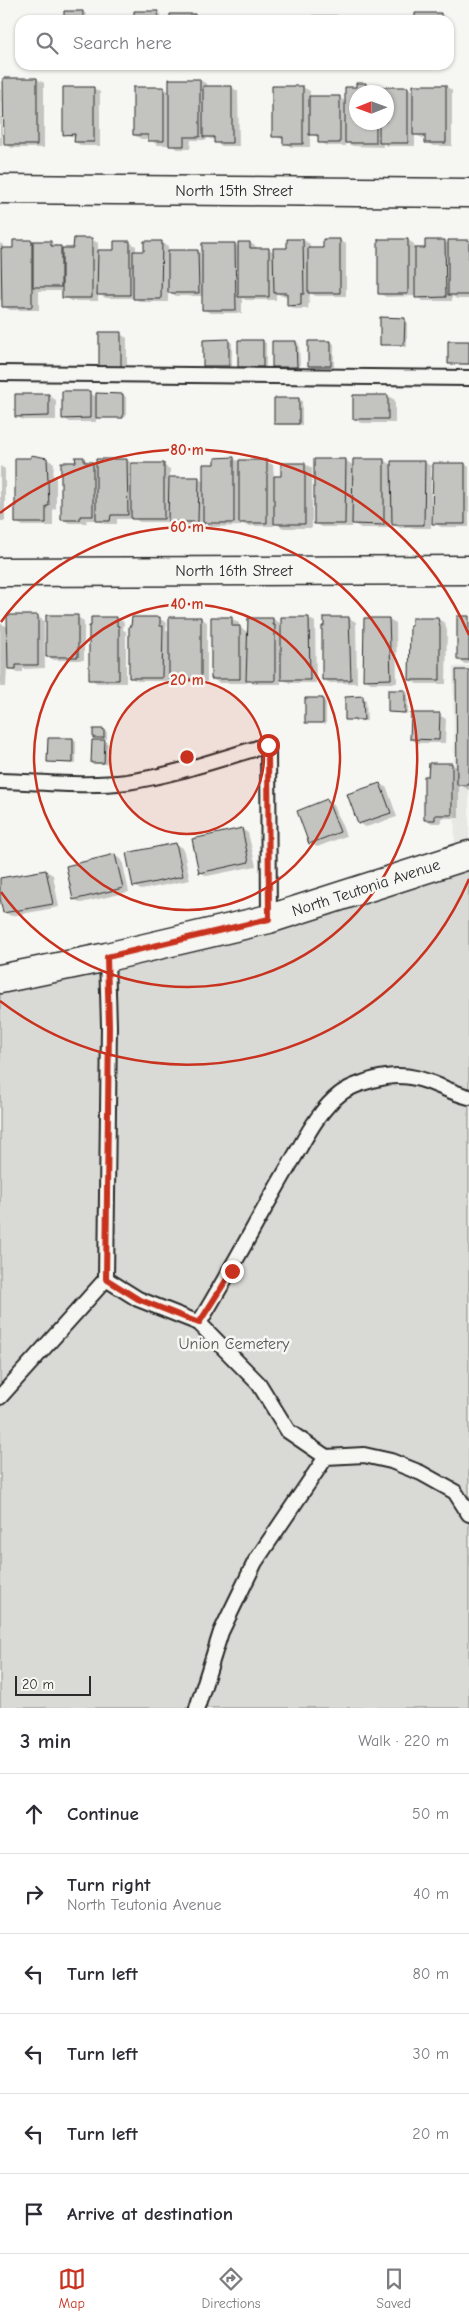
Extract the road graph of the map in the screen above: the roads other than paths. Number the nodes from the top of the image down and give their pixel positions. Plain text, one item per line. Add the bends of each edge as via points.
1 (0, 189) edge
2 (469, 193) edge
3 (0, 373) edge
4 (469, 378) edge
5 (469, 570) edge
6 (0, 572) edge
7 (0, 781) edge
8 (469, 855) edge
9 (269, 919) junction
10 (107, 957) junction
11 (0, 979) edge
12 (469, 1097) edge
13 (106, 1279) junction
14 (199, 1323) junction
15 (0, 1397) edge
16 (326, 1457) junction
17 (467, 1505) edge
18 (197, 1708) edge

1 - 2 street, North 15th Street
3 - 4 lane
5 - 6 street, North 16th Street
7 - 9 lane via 127,782 168,774 268,745
8 - 9 street, North Teutonia Avenue
9 - 10 street, North Teutonia Avenue
10 - 11 street, North Teutonia Avenue
10 - 13 lane
12 - 14 lane via 425,1079 402,1076 385,1077 340,1094 320,1116 305,1140
13 - 14 lane via 138,1299
13 - 15 lane
14 - 16 lane via 259,1384 288,1431
16 - 17 lane via 364,1455 391,1461 455,1492
16 - 18 lane via 255,1562 221,1632

